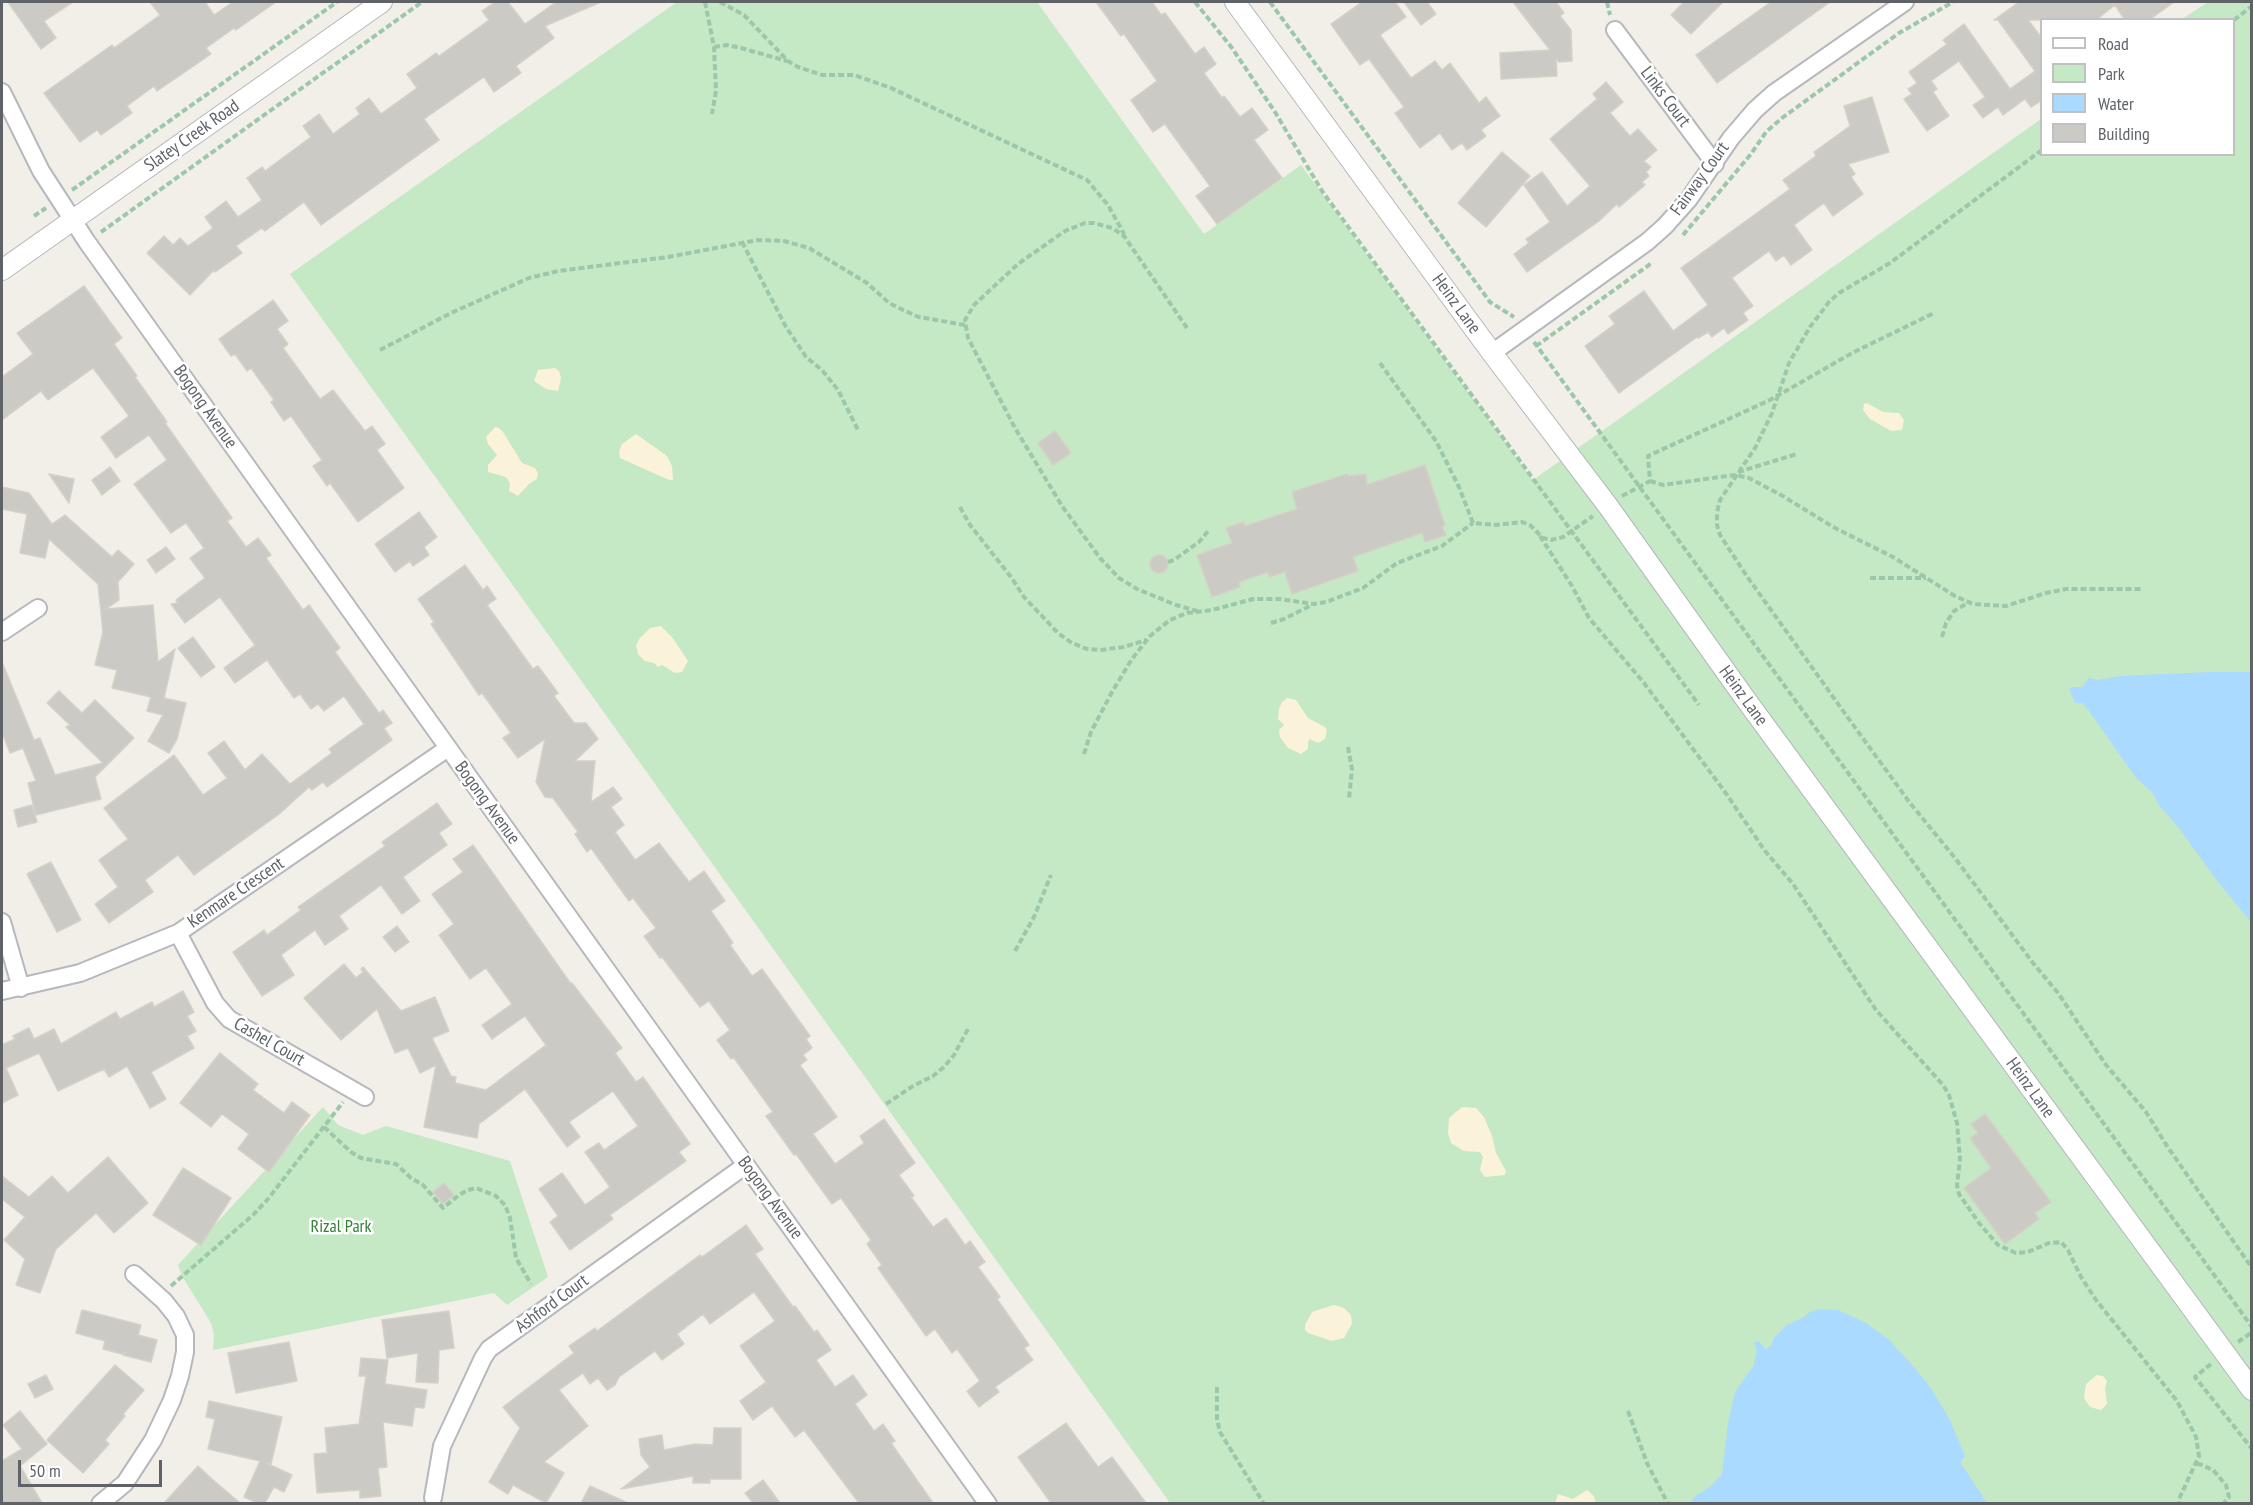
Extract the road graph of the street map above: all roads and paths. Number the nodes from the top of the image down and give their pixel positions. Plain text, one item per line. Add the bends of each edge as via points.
1 (337, 2) edge
2 (382, 2) edge
3 (422, 2) edge
4 (705, 2) edge
5 (720, 2) edge
6 (1195, 2) edge
7 (1235, 2) edge
8 (1270, 2) edge
9 (1905, 2) edge
10 (1953, 2) edge
11 (2252, 6) edge
12 (2235, 19) edge
13 (1615, 30) dead end
14 (714, 47) junction
15 (788, 61) junction
16 (2, 92) edge
17 (712, 114) dead end
18 (2040, 151) edge
19 (1715, 164) junction
20 (1725, 186) dead end
21 (58, 199) junction
22 (34, 216) dead end
23 (72, 220) junction
24 (1126, 239) junction
25 (87, 242) junction
26 (742, 242) junction
27 (2, 270) edge
28 (1934, 312) dead end
29 (965, 325) junction
30 (1187, 328) dead end
31 (1524, 329) junction
32 (380, 350) dead end
33 (1492, 353) junction
34 (1380, 363) dead end
35 (1779, 394) junction
36 (858, 430) dead end
37 (1797, 454) dead end
38 (1737, 474) junction
39 (1650, 481) junction
40 (1639, 488) junction
41 (1608, 506) junction
42 (960, 507) dead end
43 (1473, 523) junction
44 (1209, 530) dead end
45 (1572, 532) junction
46 (1540, 536) junction
47 (1168, 562) dead end
48 (1870, 578) dead end
49 (1926, 578) junction
50 (2143, 589) dead end
51 (1969, 603) junction
52 (1314, 604) junction
53 (38, 608) dead end
54 (1197, 611) junction
55 (1271, 623) dead end
56 (2, 632) edge
57 (1942, 636) dead end
58 (1147, 640) junction
59 (1699, 705) dead end
60 (1348, 747) dead end
61 (448, 748) junction
62 (1084, 754) dead end
63 (1349, 799) dead end
64 (1051, 875) dead end
65 (2, 922) edge
66 (178, 933) junction
67 (1015, 951) dead end
68 (21, 988) junction
69 (2, 991) edge
70 (968, 1029) dead end
71 (359, 1093) joint
72 (886, 1104) dead end
73 (324, 1127) junction
74 (746, 1165) junction
75 (2252, 1268) edge
76 (134, 1274) dead end
77 (531, 1284) dead end
78 (158, 1296) junction
79 (2252, 1328) edge
80 (1217, 1387) dead end
81 (2252, 1390) edge
82 (1628, 1412) dead end
83 (2197, 1462) junction
84 (433, 1498) dead end
85 (100, 1503) edge
86 (988, 1503) edge
87 (1264, 1503) edge
88 (1668, 1503) edge
89 (2179, 1503) edge
90 (2223, 1503) edge

1 - 21 path
2 - 23 street, Slatey Creek Road
3 - 25 path
4 - 14 path
5 - 15 path via 744,15
6 - 45 path via 1232,48 1322,191
7 - 33 street, Heinz Lane
8 - 31 path via 1490,302 1513,315
9 - 19 street, Fairway Court via 1762,103 1740,126
10 - 20 path via 1899,33 1787,114 1766,132
11 - 12 path
13 - 19 street, Links Court
14 - 15 path via 756,50
14 - 17 path via 716,91
15 - 24 path via 812,73 854,75 911,96 1087,180 1108,205
16 - 21 street, Bogong Avenue
18 - 35 path via 1890,263 1828,302 1789,363
19 - 31 street, Fairway Court via 1665,226
21 - 22 path
21 - 23 street, Bogong Avenue
23 - 25 street, Bogong Avenue
23 - 27 street, Slatey Creek Road
24 - 29 path via 1115,229 1098,223 1085,223 1065,231 989,290 968,312
24 - 30 path
25 - 61 street, Bogong Avenue
26 - 29 path via 798,244 839,265 903,310 919,317
26 - 32 path via 529,278
26 - 36 path via 786,327 806,357 838,390
28 - 35 path
29 - 54 path via 977,357 1033,460 1100,558 1119,578 1137,589
31 - 33 street, Fairway Court
31 - 40 path
33 - 41 street, Heinz Lane
34 - 43 path via 1439,445
35 - 38 path via 1755,448
35 - 39 path via 1648,456
37 - 38 path
38 - 39 path via 1677,485
38 - 49 path via 1760,483
38 - 75 path via 1725,489 1717,512 1720,535 1729,549 1897,786 2058,993 2106,1065 2146,1112
39 - 40 path
40 - 41 path
40 - 79 path
41 - 45 path
41 - 81 street, Heinz Lane
42 - 58 path via 1024,597 1072,643 1100,650
43 - 46 path via 1520,521
43 - 52 path via 1442,546 1397,563 1363,588
44 - 47 path via 1199,542
45 - 46 path via 1551,540
45 - 59 path
46 - 83 path via 1589,618 1639,676 1793,884 1876,1010 1943,1085 1957,1123 1957,1185 1965,1204 1990,1237 2007,1250 2028,1252 2061,1242 2096,1300 2187,1417 2198,1447
48 - 49 path
49 - 51 path
50 - 51 path via 2056,591 2006,606
51 - 57 path via 1954,611
52 - 54 path via 1261,598
52 - 55 path
53 - 56 street
54 - 58 path via 1170,620
58 - 62 path via 1112,692
60 - 63 path via 1352,769
61 - 66 street, Kenmare Crescent
61 - 74 street, Bogong Avenue
64 - 67 path
65 - 68 street
66 - 68 street, Kenmare Crescent via 80,973
66 - 71 street, Cashel Court via 215,1003 229,1019
68 - 69 street, Kenmare Crescent
70 - 72 path via 945,1066
71 - 73 path
73 - 77 path via 360,1158 396,1164 423,1185 443,1208 476,1188 496,1196 505,1205 516,1258
73 - 78 path via 253,1215
74 - 84 street, Ashford Court via 489,1349 442,1446
74 - 86 street, Bogong Avenue
76 - 78 street
78 - 85 street via 176,1316 185,1335 180,1376 144,1454 120,1489
80 - 87 path via 1220,1432
82 - 88 path
83 - 89 path
83 - 90 path via 2213,1470 2226,1485 2229,1497

